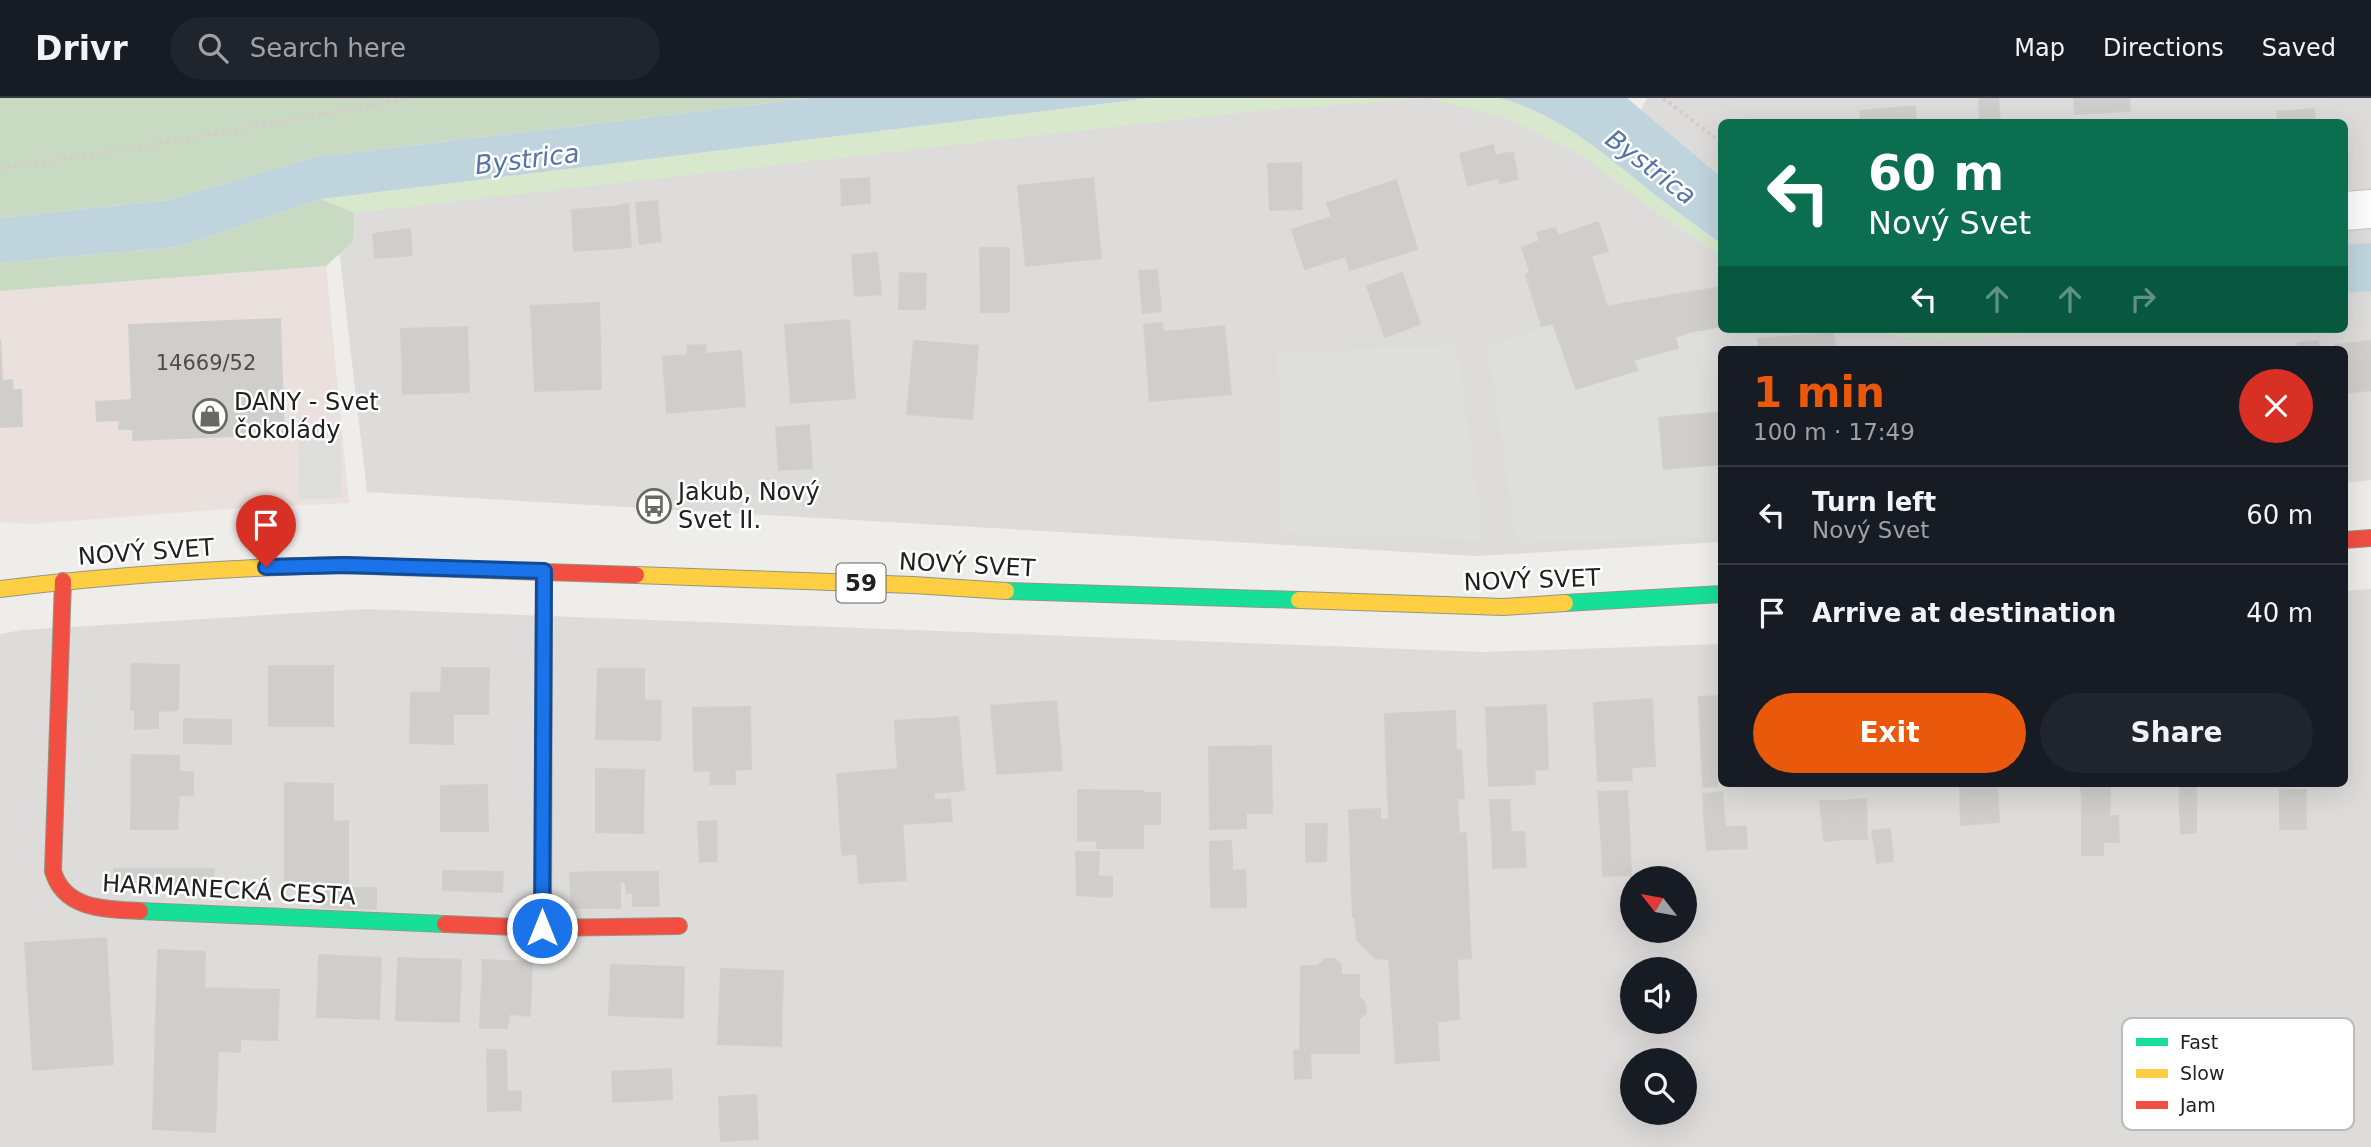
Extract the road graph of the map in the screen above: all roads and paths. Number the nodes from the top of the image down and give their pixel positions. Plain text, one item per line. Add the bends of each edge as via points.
1 (415, 98) edge
2 (1663, 98) edge
3 (1718, 140) edge
4 (0, 168) edge
5 (2371, 209) edge
6 (2348, 211) edge
7 (2371, 538) edge
8 (2348, 540) edge
9 (544, 571) junction
10 (62, 581) junction
11 (0, 589) edge
12 (1718, 594) edge
13 (679, 926) dead end
14 (542, 928) junction

1 - 4 path
2 - 3 path
5 - 6 street
7 - 8 main road
9 - 10 main road, NOVÝ SVET / 59 via 346,565
9 - 12 main road, NOVÝ SVET / 59 via 1503,607
9 - 14 main road
10 - 11 main road, NOVÝ SVET / 59
10 - 14 main road, HARMANECKÁ CESTA via 53,871 56,884 67,896 103,909
13 - 14 main road, HARMANECKÁ CESTA

